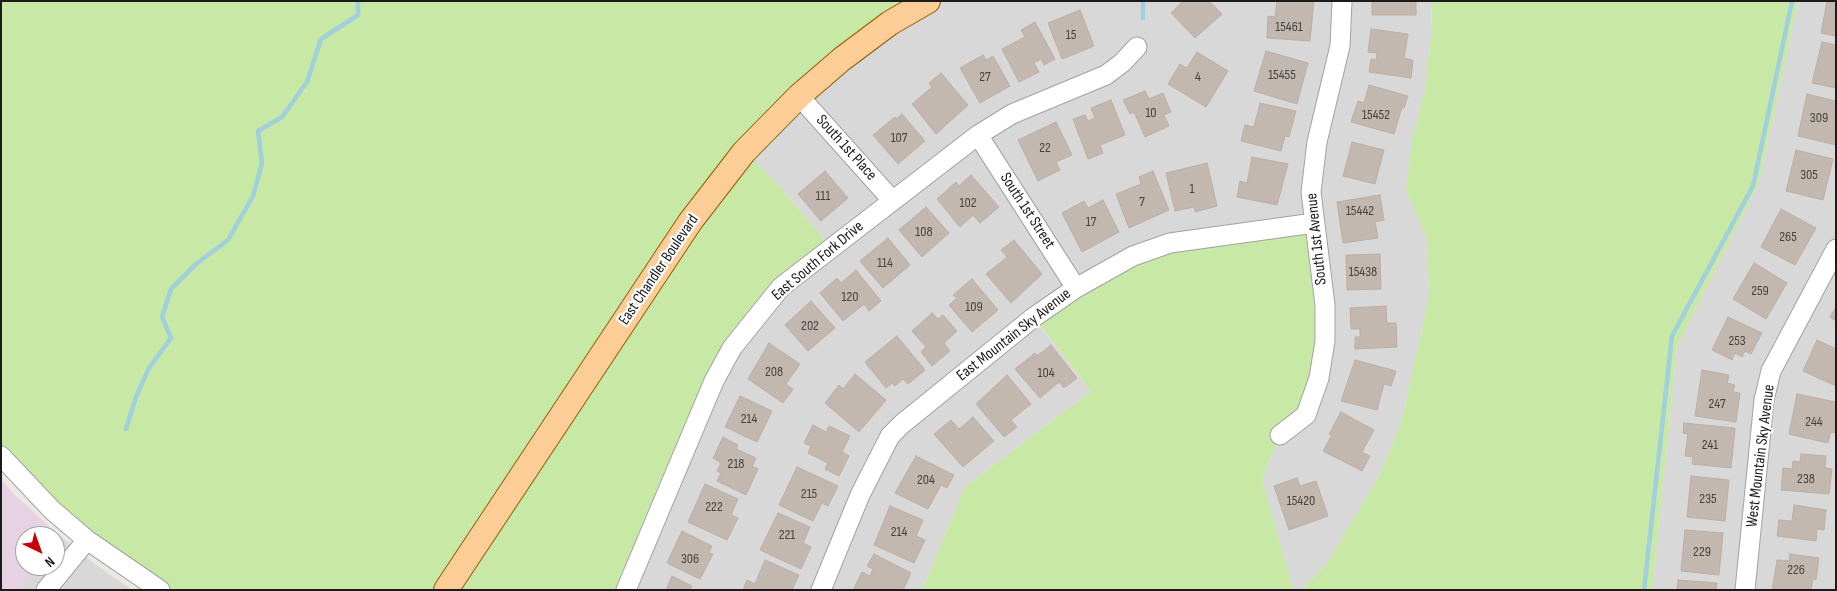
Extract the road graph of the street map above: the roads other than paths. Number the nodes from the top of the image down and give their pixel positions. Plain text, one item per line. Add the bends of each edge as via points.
1 (928, 1) edge
2 (1342, 1) edge
3 (1137, 48) dead end
4 (799, 96) junction
5 (978, 135) junction
6 (892, 200) junction
7 (1314, 223) junction
8 (1836, 249) edge
9 (1076, 288) junction
10 (1280, 435) dead end
11 (1, 456) edge
12 (86, 540) junction
13 (46, 590) edge
14 (160, 590) edge
15 (446, 590) edge
16 (626, 590) edge
17 (821, 590) edge
18 (1746, 590) edge

1 - 4 main road, East Chandler Boulevard via 890,23
2 - 7 street, South 1st Avenue via 1340,46 1313,164
3 - 5 street, East South Fork Drive via 1106,75 1012,114
4 - 6 street, South 1st Place
4 - 15 main road, East Chandler Boulevard via 744,152 690,222
5 - 6 street, East South Fork Drive
5 - 9 street, South 1st Street
6 - 16 street, East South Fork Drive via 781,287 732,348 714,381
7 - 9 street, East Mountain Sky Avenue via 1170,243 1133,256
7 - 10 street, South 1st Avenue via 1325,341 1319,378 1306,414
8 - 18 street, West Mountain Sky Avenue via 1771,371 1764,400
9 - 17 street, East Mountain Sky Avenue via 1034,318 890,436 860,495
11 - 12 street via 52,510
12 - 13 street
12 - 14 street

